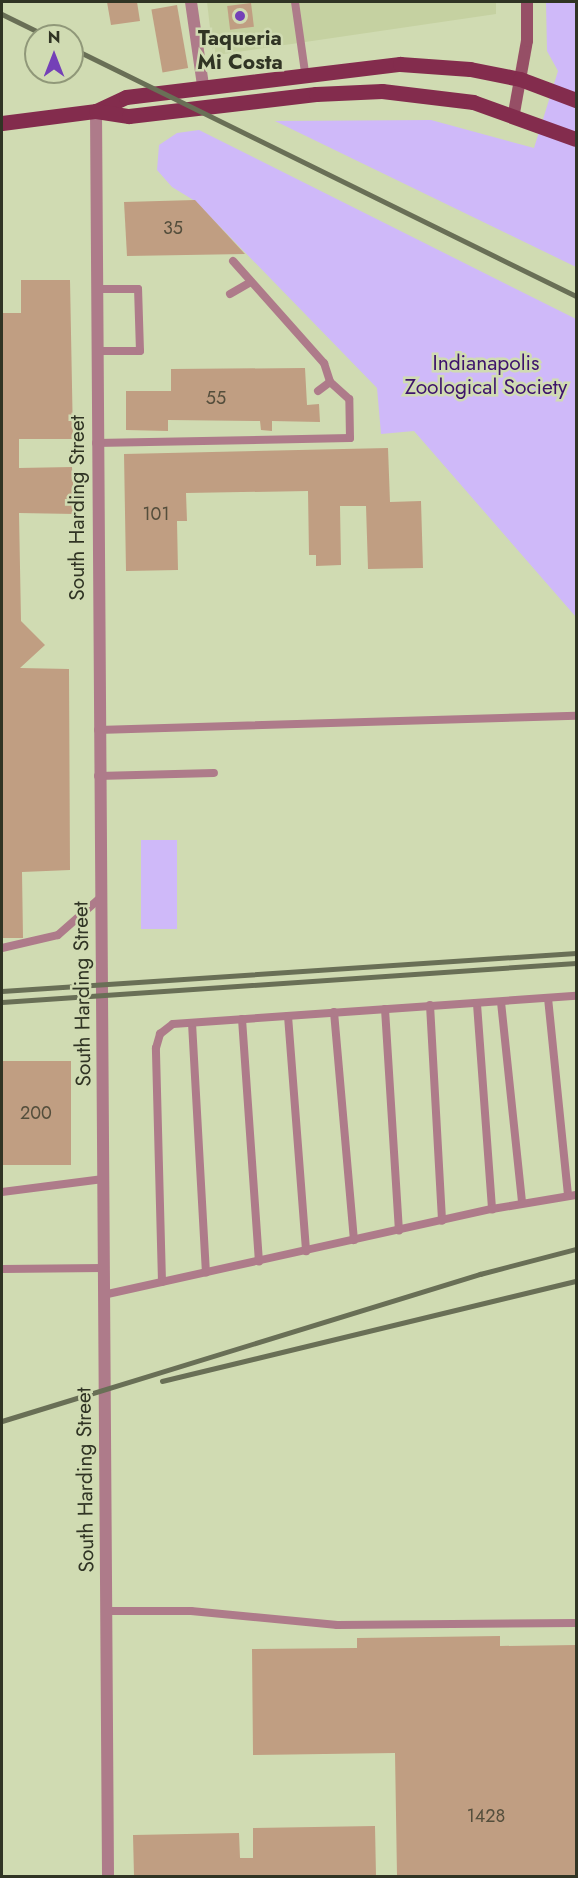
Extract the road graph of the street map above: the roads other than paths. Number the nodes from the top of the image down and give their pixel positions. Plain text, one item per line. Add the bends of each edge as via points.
1 (191, 2) edge
2 (295, 2) edge
3 (527, 2) edge
4 (305, 72) junction
5 (520, 80) junction
6 (203, 85) junction
7 (576, 100) edge
8 (96, 111) junction
9 (514, 113) junction
10 (2, 123) edge
11 (576, 139) edge
12 (232, 261) dead end
13 (249, 284) junction
14 (98, 289) junction
15 (230, 294) dead end
16 (97, 351) junction
17 (330, 382) junction
18 (318, 391) dead end
19 (96, 443) junction
20 (576, 716) edge
21 (98, 730) junction
22 (214, 772) dead end
23 (98, 777) junction
24 (100, 898) junction
25 (2, 948) edge
26 (576, 996) edge
27 (548, 998) junction
28 (501, 1002) junction
29 (477, 1004) junction
30 (430, 1005) junction
31 (385, 1009) junction
32 (334, 1012) junction
33 (288, 1016) junction
34 (242, 1019) junction
35 (192, 1023) junction
36 (103, 1179) junction
37 (2, 1192) edge
38 (572, 1195) edge
39 (522, 1203) junction
40 (492, 1209) junction
41 (442, 1221) junction
42 (399, 1231) junction
43 (354, 1240) junction
44 (306, 1251) junction
45 (260, 1261) junction
46 (103, 1268) junction
47 (2, 1269) edge
48 (206, 1273) junction
49 (162, 1282) junction
50 (103, 1295) junction
51 (106, 1611) junction
52 (576, 1623) edge
53 (108, 1876) edge

1 - 6 street
2 - 4 lane
3 - 5 main road via 527,41
4 - 5 main road via 366,65 434,65
4 - 6 main road
5 - 7 main road
5 - 9 main road
6 - 8 main road via 126,97
8 - 9 main road via 129,116 316,94 382,91 445,97
8 - 10 main road
8 - 14 street, South Harding Street
9 - 11 main road
12 - 13 lane
13 - 15 lane
13 - 17 lane via 324,363
14 - 16 street, South Harding Street
14 - 16 lane via 138,289 140,351
16 - 19 street, South Harding Street
17 - 18 lane
17 - 19 lane via 349,399 350,438
19 - 21 street, South Harding Street
20 - 21 lane
21 - 23 street, South Harding Street
22 - 23 lane
23 - 24 street, South Harding Street
24 - 25 lane via 58,935
24 - 36 street, South Harding Street
26 - 27 lane
27 - 28 lane
27 - 38 lane
28 - 29 lane
28 - 39 lane
29 - 30 lane
29 - 40 lane
30 - 31 lane
30 - 41 lane
31 - 32 lane
31 - 42 lane
32 - 33 lane
32 - 43 lane
33 - 34 lane
33 - 44 lane
34 - 35 lane
34 - 45 lane
35 - 48 lane
35 - 49 lane via 173,1024 160,1034 156,1048
36 - 37 lane
36 - 46 street, South Harding Street
38 - 39 lane
39 - 40 lane
40 - 41 lane
41 - 42 lane
42 - 43 lane
43 - 44 lane
44 - 45 lane
45 - 48 lane
46 - 47 lane
46 - 50 street, South Harding Street
48 - 49 lane
49 - 50 lane
50 - 51 street, South Harding Street
51 - 52 lane via 191,1611 338,1625
51 - 53 street, South Harding Street

